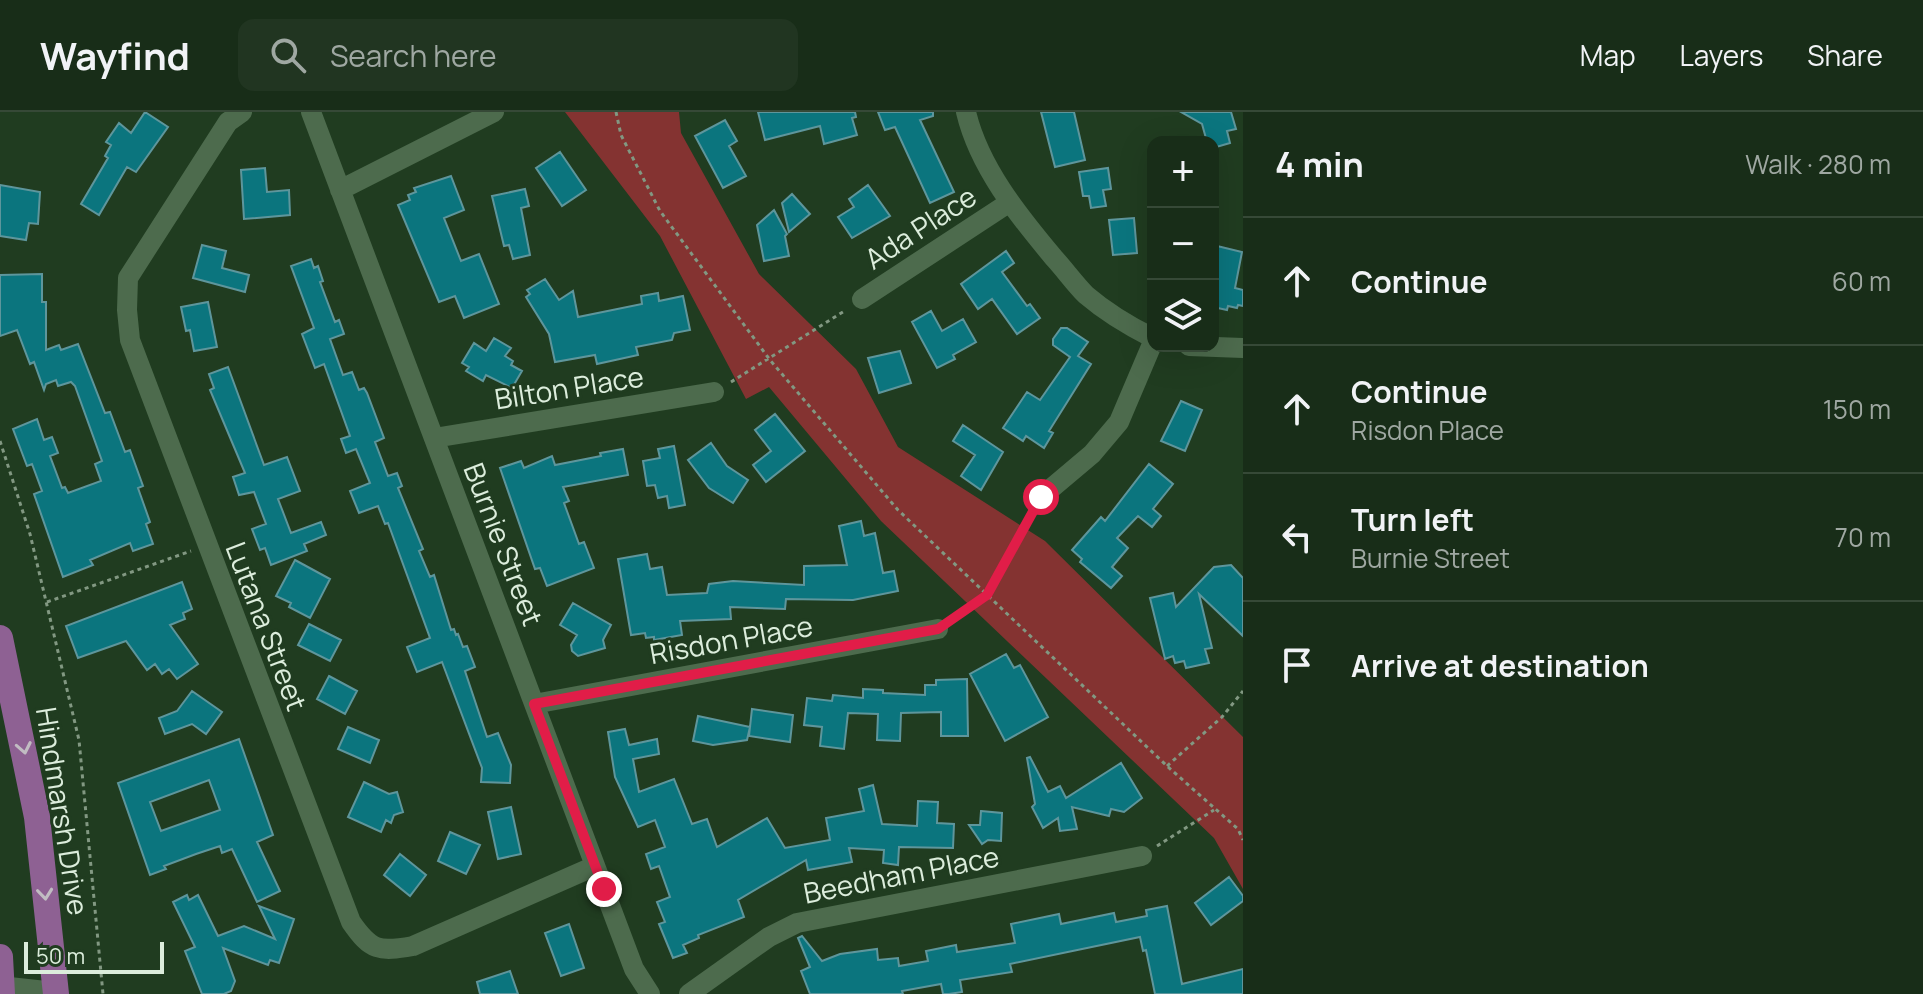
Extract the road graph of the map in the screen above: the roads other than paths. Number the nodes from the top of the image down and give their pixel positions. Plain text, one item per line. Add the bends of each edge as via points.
1 (242, 112) edge
2 (311, 112) edge
3 (494, 112) edge
4 (966, 112) edge
5 (340, 190) junction
6 (1010, 202) junction
7 (862, 299) road end
8 (1147, 337) edge
9 (1219, 347) edge
10 (1243, 348) edge
11 (1148, 352) edge
12 (714, 392) road end
13 (434, 438) junction
14 (1041, 497) road end
15 (938, 629) road end
16 (0, 638) edge
17 (534, 704) junction
18 (1142, 856) road end
19 (595, 866) junction
20 (0, 957) edge
21 (1, 989) edge
22 (56, 993) edge
23 (650, 994) edge
24 (689, 994) edge

1 - 19 street, Lutana Street via 228,122 128,278 130,340 351,922 364,941 385,951 413,946
2 - 5 street, Burnie Street
3 - 5 street
4 - 6 street via 984,162
5 - 13 street, Burnie Street
6 - 7 street, Ada Place
6 - 8 street via 1085,294
9 - 10 street
11 - 14 street via 1119,422 1092,454
12 - 13 street, Bilton Place
13 - 17 street, Burnie Street
15 - 17 street, Risdon Place
16 -> 22 main road, Hindmarsh Drive via 37,817
17 - 19 street, Burnie Street
18 - 24 street, Beedham Place via 797,923
19 - 23 street, Burnie Street via 634,969
20 - 21 main road
21 - 22 street

